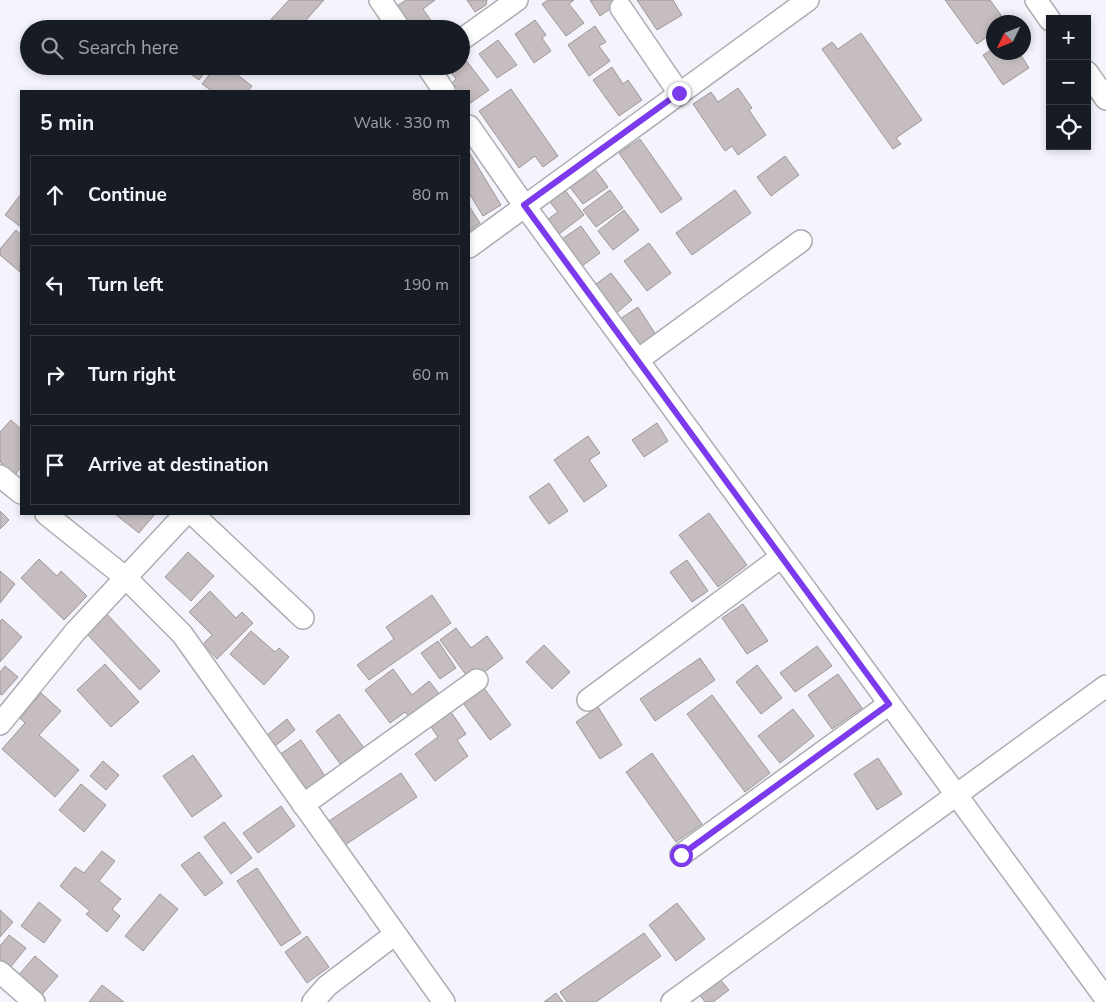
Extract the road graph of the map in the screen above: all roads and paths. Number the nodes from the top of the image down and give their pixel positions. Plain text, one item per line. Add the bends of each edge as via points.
1 (380, 0) edge
2 (517, 0) edge
3 (808, 0) edge
4 (1036, 0) edge
5 (621, 8) dead end
6 (1046, 15) edge
7 (394, 20) edge
8 (470, 34) edge
9 (433, 75) edge
10 (1091, 78) edge
11 (443, 90) edge
12 (679, 93) junction
13 (1106, 99) edge
14 (470, 127) edge
15 (524, 205) junction
16 (801, 241) dead end
17 (470, 246) edge
18 (638, 360) junction
19 (0, 476) edge
20 (20, 492) edge
21 (47, 515) edge
22 (184, 515) edge
23 (194, 515) edge
24 (781, 557) junction
25 (126, 578) junction
26 (303, 618) dead end
27 (477, 680) dead end
28 (1106, 686) edge
29 (588, 700) dead end
30 (889, 704) junction
31 (0, 724) edge
32 (956, 796) junction
33 (303, 806) junction
34 (681, 855) dead end
35 (394, 934) junction
36 (0, 972) edge
37 (1106, 999) edge
38 (34, 1002) edge
39 (312, 1002) edge
40 (444, 1002) edge
41 (672, 1002) edge

1 - 7 street
2 - 8 street
3 - 12 street
4 - 6 street
5 - 12 street
9 - 11 street
10 - 13 street
12 - 15 street
14 - 15 street
15 - 17 street
15 - 18 street
16 - 18 street
18 - 24 street
19 - 20 street
21 - 25 street
22 - 25 street
23 - 26 street
24 - 29 street
24 - 30 street
25 - 31 street via 75,632
25 - 33 street via 182,634
27 - 33 street
28 - 32 street
30 - 32 street
30 - 34 street
32 - 37 street
32 - 41 street
33 - 35 street
35 - 39 street via 327,986
35 - 40 street
36 - 38 street

